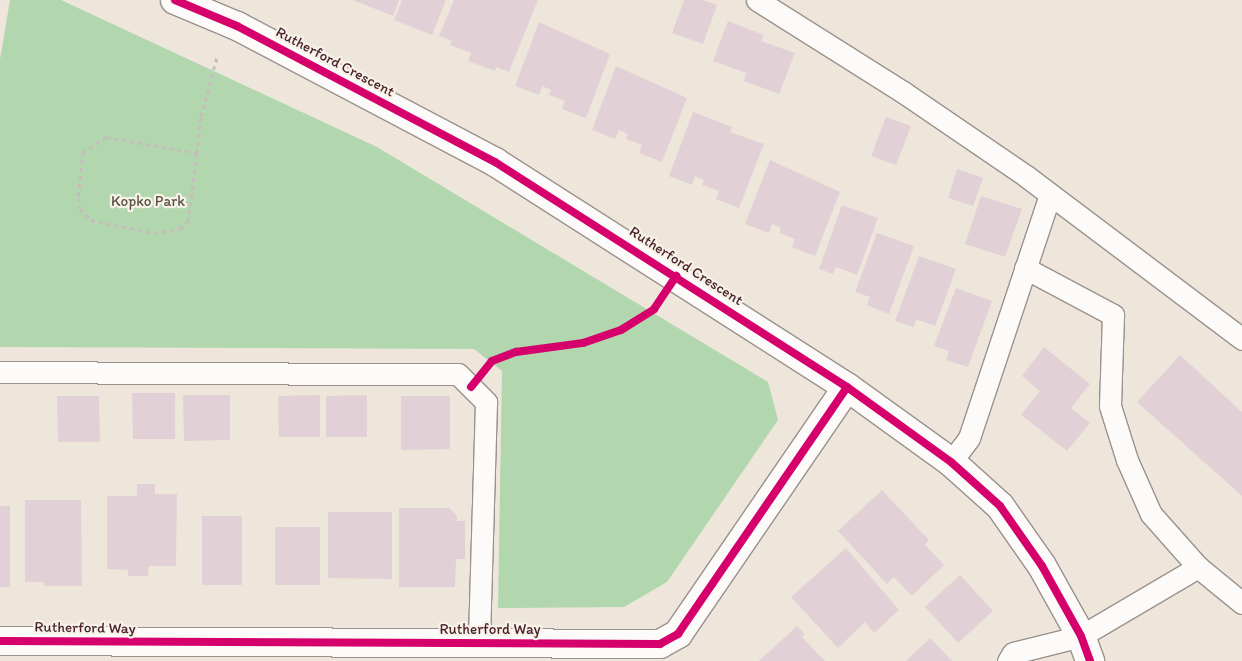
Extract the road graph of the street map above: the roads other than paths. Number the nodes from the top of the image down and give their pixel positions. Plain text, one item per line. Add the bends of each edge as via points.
1 (176, 0) edge
2 (757, 0) edge
3 (1050, 195) junction
4 (1025, 268) junction
5 (1242, 340) edge
6 (0, 372) edge
7 (847, 387) junction
8 (951, 462) junction
9 (1198, 567) junction
10 (1242, 602) edge
11 (1081, 636) junction
12 (0, 641) edge
13 (479, 644) junction
14 (1008, 661) edge
15 (1090, 661) edge

1 - 7 street, Rutherford Crescent via 237,26 495,162
2 - 3 lane via 902,92
3 - 4 lane
3 - 5 lane
4 - 8 lane via 969,438
4 - 9 lane via 1113,315 1110,406 1127,460 1151,514
6 - 13 lane via 458,374 486,402
7 - 8 street, Rutherford Crescent
7 - 13 street, Rutherford Way via 678,634 660,644
8 - 11 street, Rutherford Crescent via 1000,506 1042,566
9 - 10 lane
9 - 11 lane
11 - 14 lane via 1013,653
11 - 15 street, Rutherford Crescent
12 - 13 street, Rutherford Way

